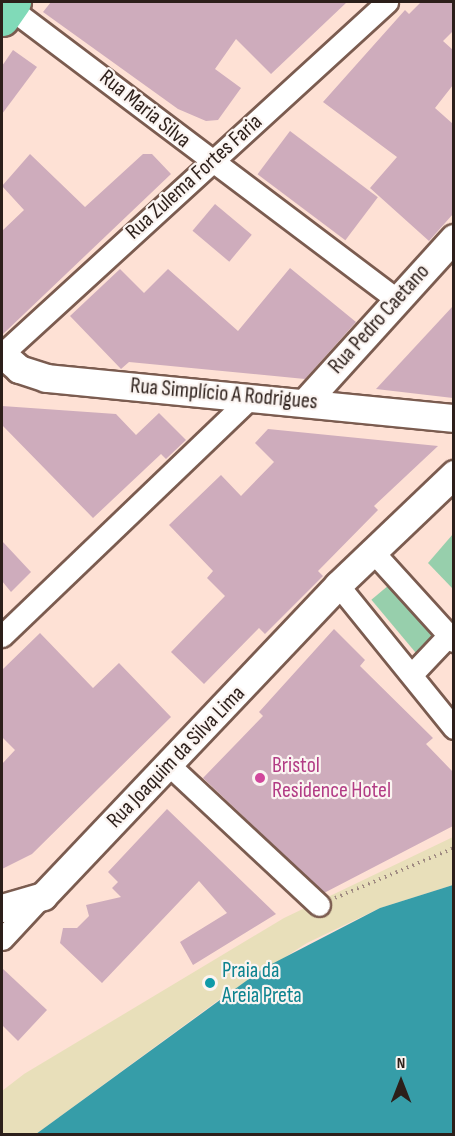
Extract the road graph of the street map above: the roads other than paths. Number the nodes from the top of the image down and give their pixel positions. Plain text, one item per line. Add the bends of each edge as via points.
1 (387, 2) edge
2 (8, 9) edge
3 (211, 162) junction
4 (453, 238) edge
5 (395, 298) junction
6 (2, 354) edge
7 (250, 398) junction
8 (306, 401) junction
9 (453, 418) edge
10 (453, 474) edge
11 (375, 555) junction
12 (338, 585) junction
13 (2, 636) edge
14 (451, 638) edge
15 (413, 673) junction
16 (453, 728) edge
17 (170, 765) junction
18 (42, 896) junction
19 (319, 905) road end
20 (2, 908) edge
21 (2, 939) edge

1 - 3 street, Rua Zulema Fortes Faria
2 - 3 street, Rua Maria Silva via 46,30
3 - 5 street, Rua Maria Silva
3 - 6 street, Rua Zulema Fortes Faria
4 - 5 street, Rua Pedro Caetano
5 - 8 street, Rua Pedro Caetano
6 - 7 street, Rua Simplício A Rodrigues via 19,369 46,378
7 - 8 street, Rua Simplício A Rodrigues
7 - 13 street
8 - 9 street, Rua Simplício A Rodrigues
10 - 11 street, Rua Joaquim da Silva Lima
11 - 12 street, Rua Joaquim da Silva Lima
11 - 14 street
12 - 15 street
12 - 17 street, Rua Joaquim da Silva Lima
14 - 15 street
15 - 16 street
17 - 18 street, Rua Joaquim da Silva Lima
17 - 19 street
18 - 20 street, Rua Joaquim da Silva Lima
18 - 21 street

